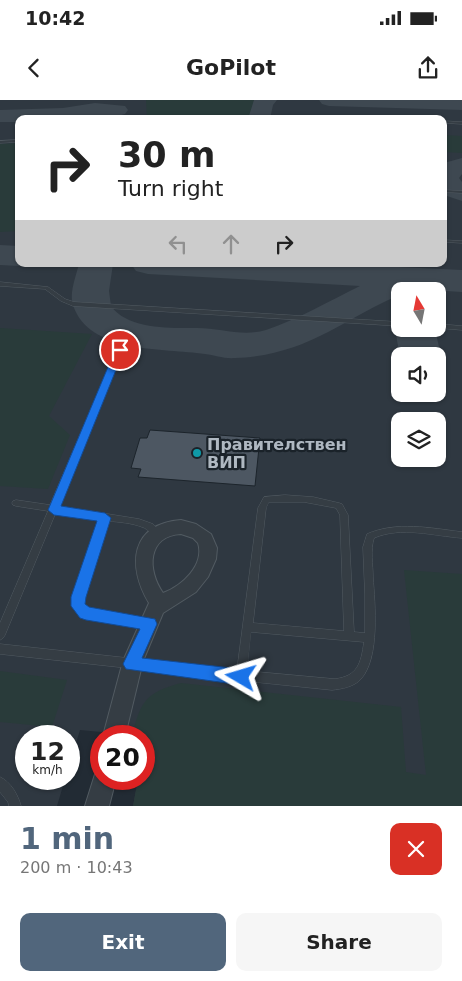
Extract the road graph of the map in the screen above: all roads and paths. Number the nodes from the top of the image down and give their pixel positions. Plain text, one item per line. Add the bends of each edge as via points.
1 (447, 122) edge
2 (462, 123) edge
3 (15, 141) edge
4 (0, 142) edge
5 (447, 191) edge
6 (462, 192) edge
7 (447, 241) edge
8 (462, 242) edge
9 (0, 284) edge
10 (391, 323) edge
11 (446, 327) edge
12 (462, 328) edge
13 (127, 332) dead end
14 (16, 503) dead end
15 (54, 510) junction
16 (105, 518) junction
17 (157, 534) junction
18 (462, 535) edge
19 (159, 603) junction
20 (149, 624) junction
21 (248, 627) junction
22 (0, 635) edge
23 (349, 636) junction
24 (370, 638) junction
25 (0, 649) edge
26 (131, 664) junction
27 (241, 677) junction
28 (117, 725) edge
29 (0, 783) edge
30 (101, 790) edge
31 (14, 806) edge
32 (97, 806) edge

1 - 2 lane
3 - 4 lane
5 - 6 lane
7 - 8 lane
9 - 10 lane via 46,288 73,304
11 - 12 lane
13 - 15 lane
14 - 15 lane
15 - 16 lane
15 - 22 lane
16 - 17 lane via 138,522 150,526
16 - 20 lane via 78,597 78,606 86,613
17 - 19 street via 149,542 144,567 146,581
17 - 19 street via 166,528 193,529 202,534 208,549 200,575 189,587
18 - 24 lane via 392,529 370,536 367,546
19 - 20 street
20 - 26 street
21 - 23 lane
21 - 23 lane via 262,508 267,499 295,500 339,506 344,515
21 - 27 lane
23 - 24 lane
24 - 27 lane via 366,663 358,676 346,683 332,685
25 - 26 lane
26 - 27 lane
26 - 28 street
29 - 31 lane via 13,799
30 - 32 street

